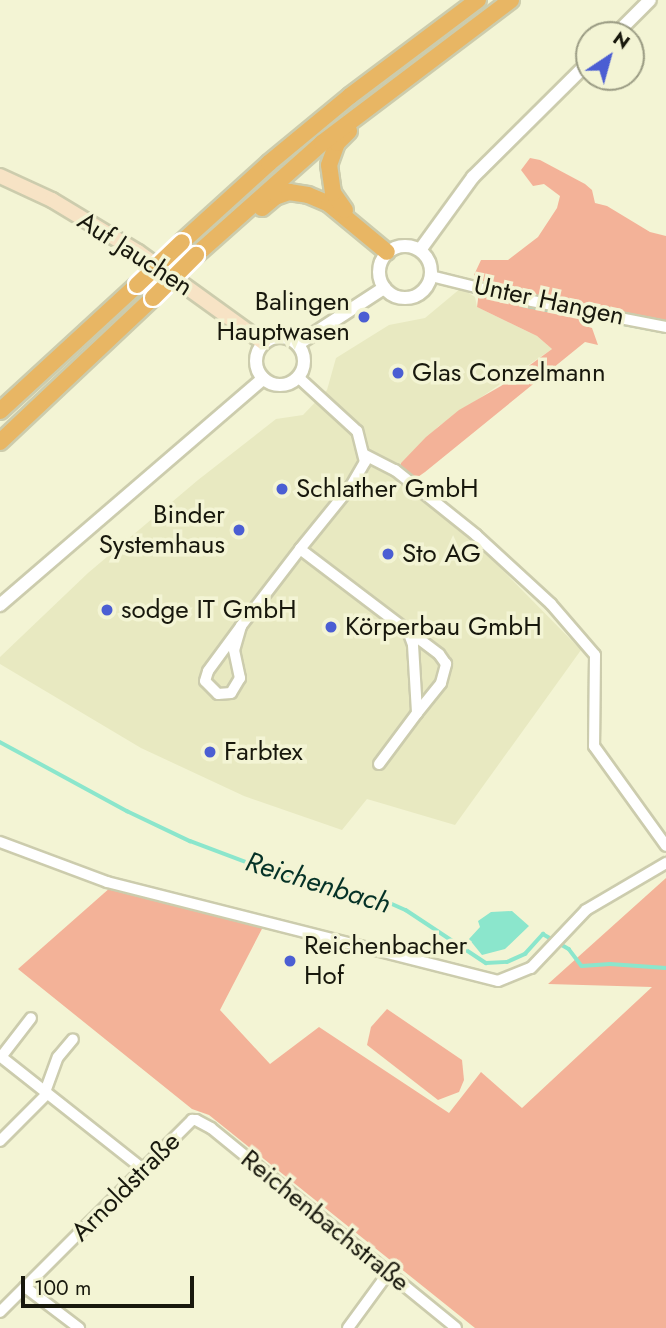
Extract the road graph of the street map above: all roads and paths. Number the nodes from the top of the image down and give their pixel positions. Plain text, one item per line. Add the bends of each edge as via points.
1 (478, 0) edge
2 (511, 0) edge
3 (650, 0) edge
4 (629, 21) edge
5 (575, 76) edge
6 (387, 93) junction
7 (0, 176) edge
8 (355, 224) junction
9 (216, 237) junction
10 (420, 250) junction
11 (387, 251) junction
12 (431, 276) junction
13 (384, 288) junction
14 (666, 327) edge
15 (263, 342) junction
16 (298, 344) junction
17 (298, 377) junction
18 (34, 379) junction
19 (263, 379) junction
20 (0, 399) edge
21 (0, 411) edge
22 (0, 442) edge
23 (365, 455) junction
24 (300, 549) junction
25 (0, 606) edge
26 (241, 626) junction
27 (408, 631) junction
28 (418, 713) junction
29 (379, 764) dead end
30 (0, 842) edge
31 (666, 846) edge
32 (666, 863) edge
33 (31, 1018) dead end
34 (72, 1039) dead end
35 (0, 1057) edge
36 (46, 1093) junction
37 (192, 1120) joint
38 (0, 1141) edge
39 (143, 1169) junction
40 (389, 1272) junction
41 (25, 1287) junction
42 (0, 1312) edge
43 (79, 1328) edge
44 (348, 1328) edge
45 (456, 1328) edge

1 - 18 highway, bridge via 269,163
2 - 6 highway
3 - 4 street
5 - 10 street via 473,177
6 - 8 highway via 338,143 329,165 333,193
6 - 9 highway via 322,143
7 - 15 main road, Auf Jauchen via 52,200 138,253
8 - 9 highway via 329,204 289,192 275,197 238,228
8 - 11 highway
9 - 22 highway, bridge
10 - 11 street via 403,245
10 - 12 street via 429,261
11 - 13 street via 379,265
12 - 13 street via 423,291 407,298 398,298
12 - 14 street, Unter Hangen
13 - 16 street
15 - 16 street via 282,336
15 - 19 street via 255,361
16 - 17 street via 304,360
17 - 19 street via 279,386
17 - 23 street via 357,431
18 - 20 highway
18 - 21 highway
19 - 25 street
23 - 24 street via 351,486
23 - 31 street via 395,470 476,535 551,604 595,655 594,746
24 - 26 street
24 - 27 street
26 - 26 street via 208,671 205,681 218,694 231,693 240,678 234,650
27 - 28 street
27 - 28 street via 446,664 441,683
28 - 29 street
30 - 32 street via 107,882 498,981 531,968 586,910
33 - 35 street
34 - 36 street via 58,1058
35 - 36 street
36 - 38 street
36 - 39 street
37 - 39 street, Arnoldstraße
37 - 40 street, Reichenbachstraße via 211,1128
39 - 41 street, Arnoldstraße
40 - 44 street
40 - 45 street, Reichenbachstraße
41 - 42 street, Arnoldstraße
41 - 43 street

